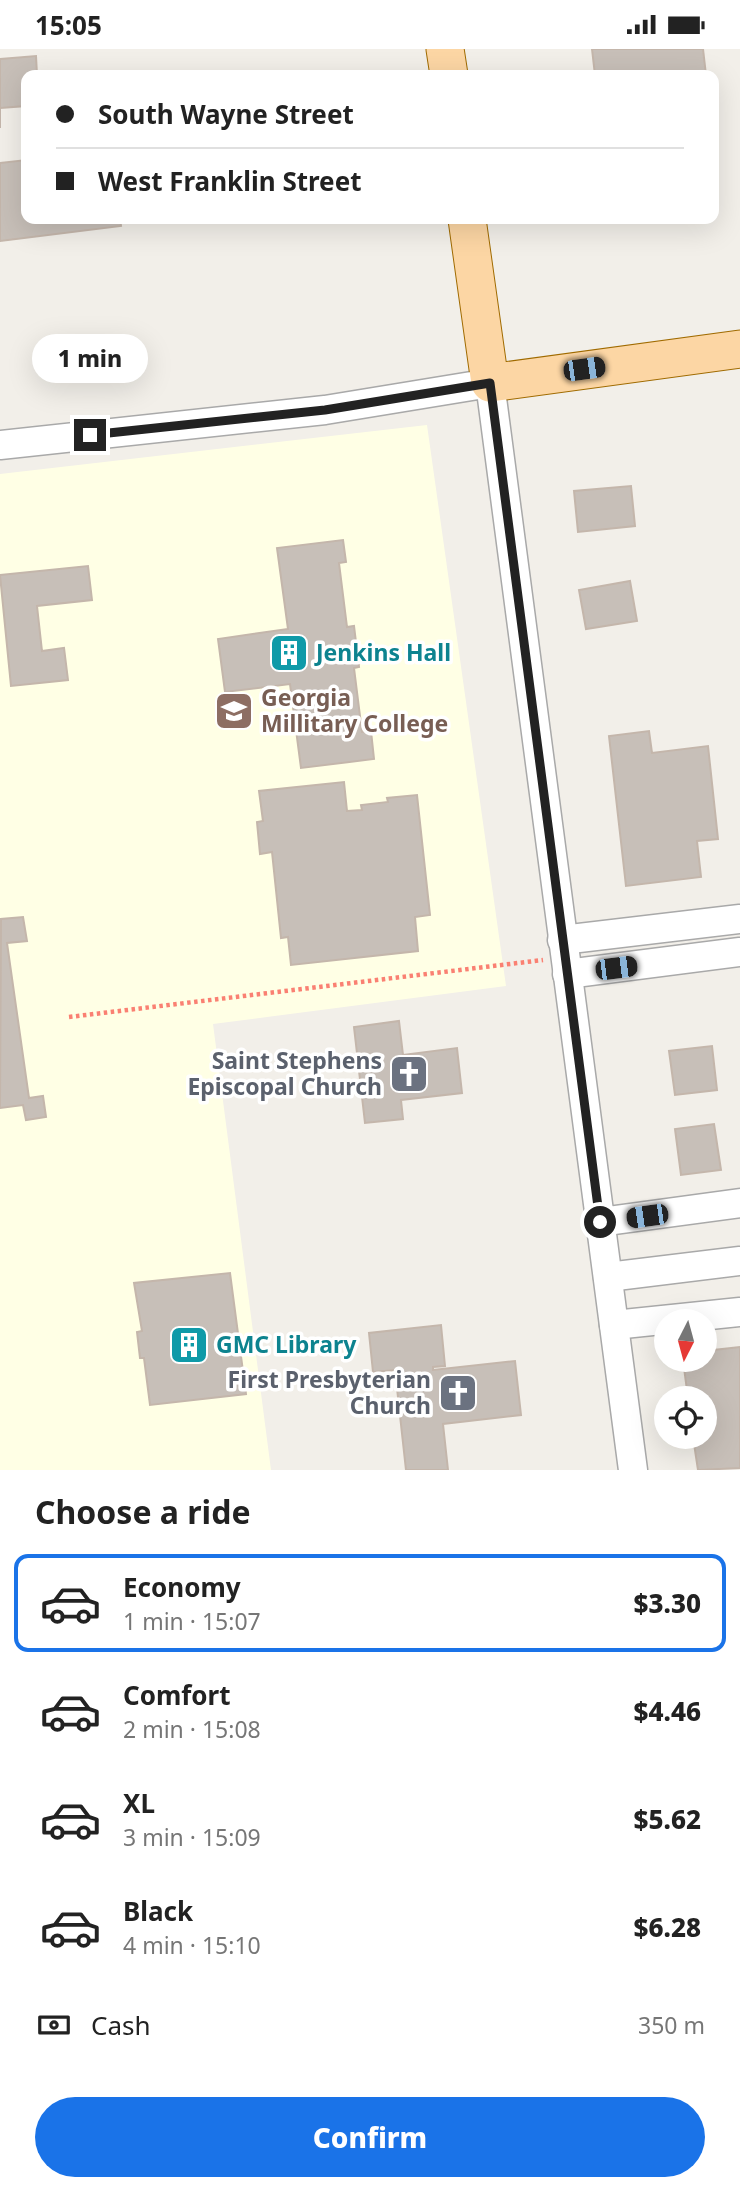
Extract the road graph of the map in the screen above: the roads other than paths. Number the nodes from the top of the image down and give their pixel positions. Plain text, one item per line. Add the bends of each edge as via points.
1 (445, 49) edge
2 (448, 70) edge
3 (468, 224) edge
4 (740, 349) edge
5 (490, 383) junction
6 (0, 445) edge
7 (740, 919) edge
8 (740, 952) edge
9 (564, 957) junction
10 (740, 1203) edge
11 (600, 1222) junction
12 (740, 1261) edge
13 (608, 1277) junction
14 (740, 1312) edge
15 (614, 1325) junction
16 (633, 1470) edge

1 - 2 main road
3 - 5 main road
4 - 5 main road
5 - 6 street via 325,410
5 - 9 street
7 - 9 street
8 - 9 street
9 - 11 street
10 - 11 street
11 - 13 street
12 - 13 street
13 - 15 street
14 - 15 street
15 - 16 street

